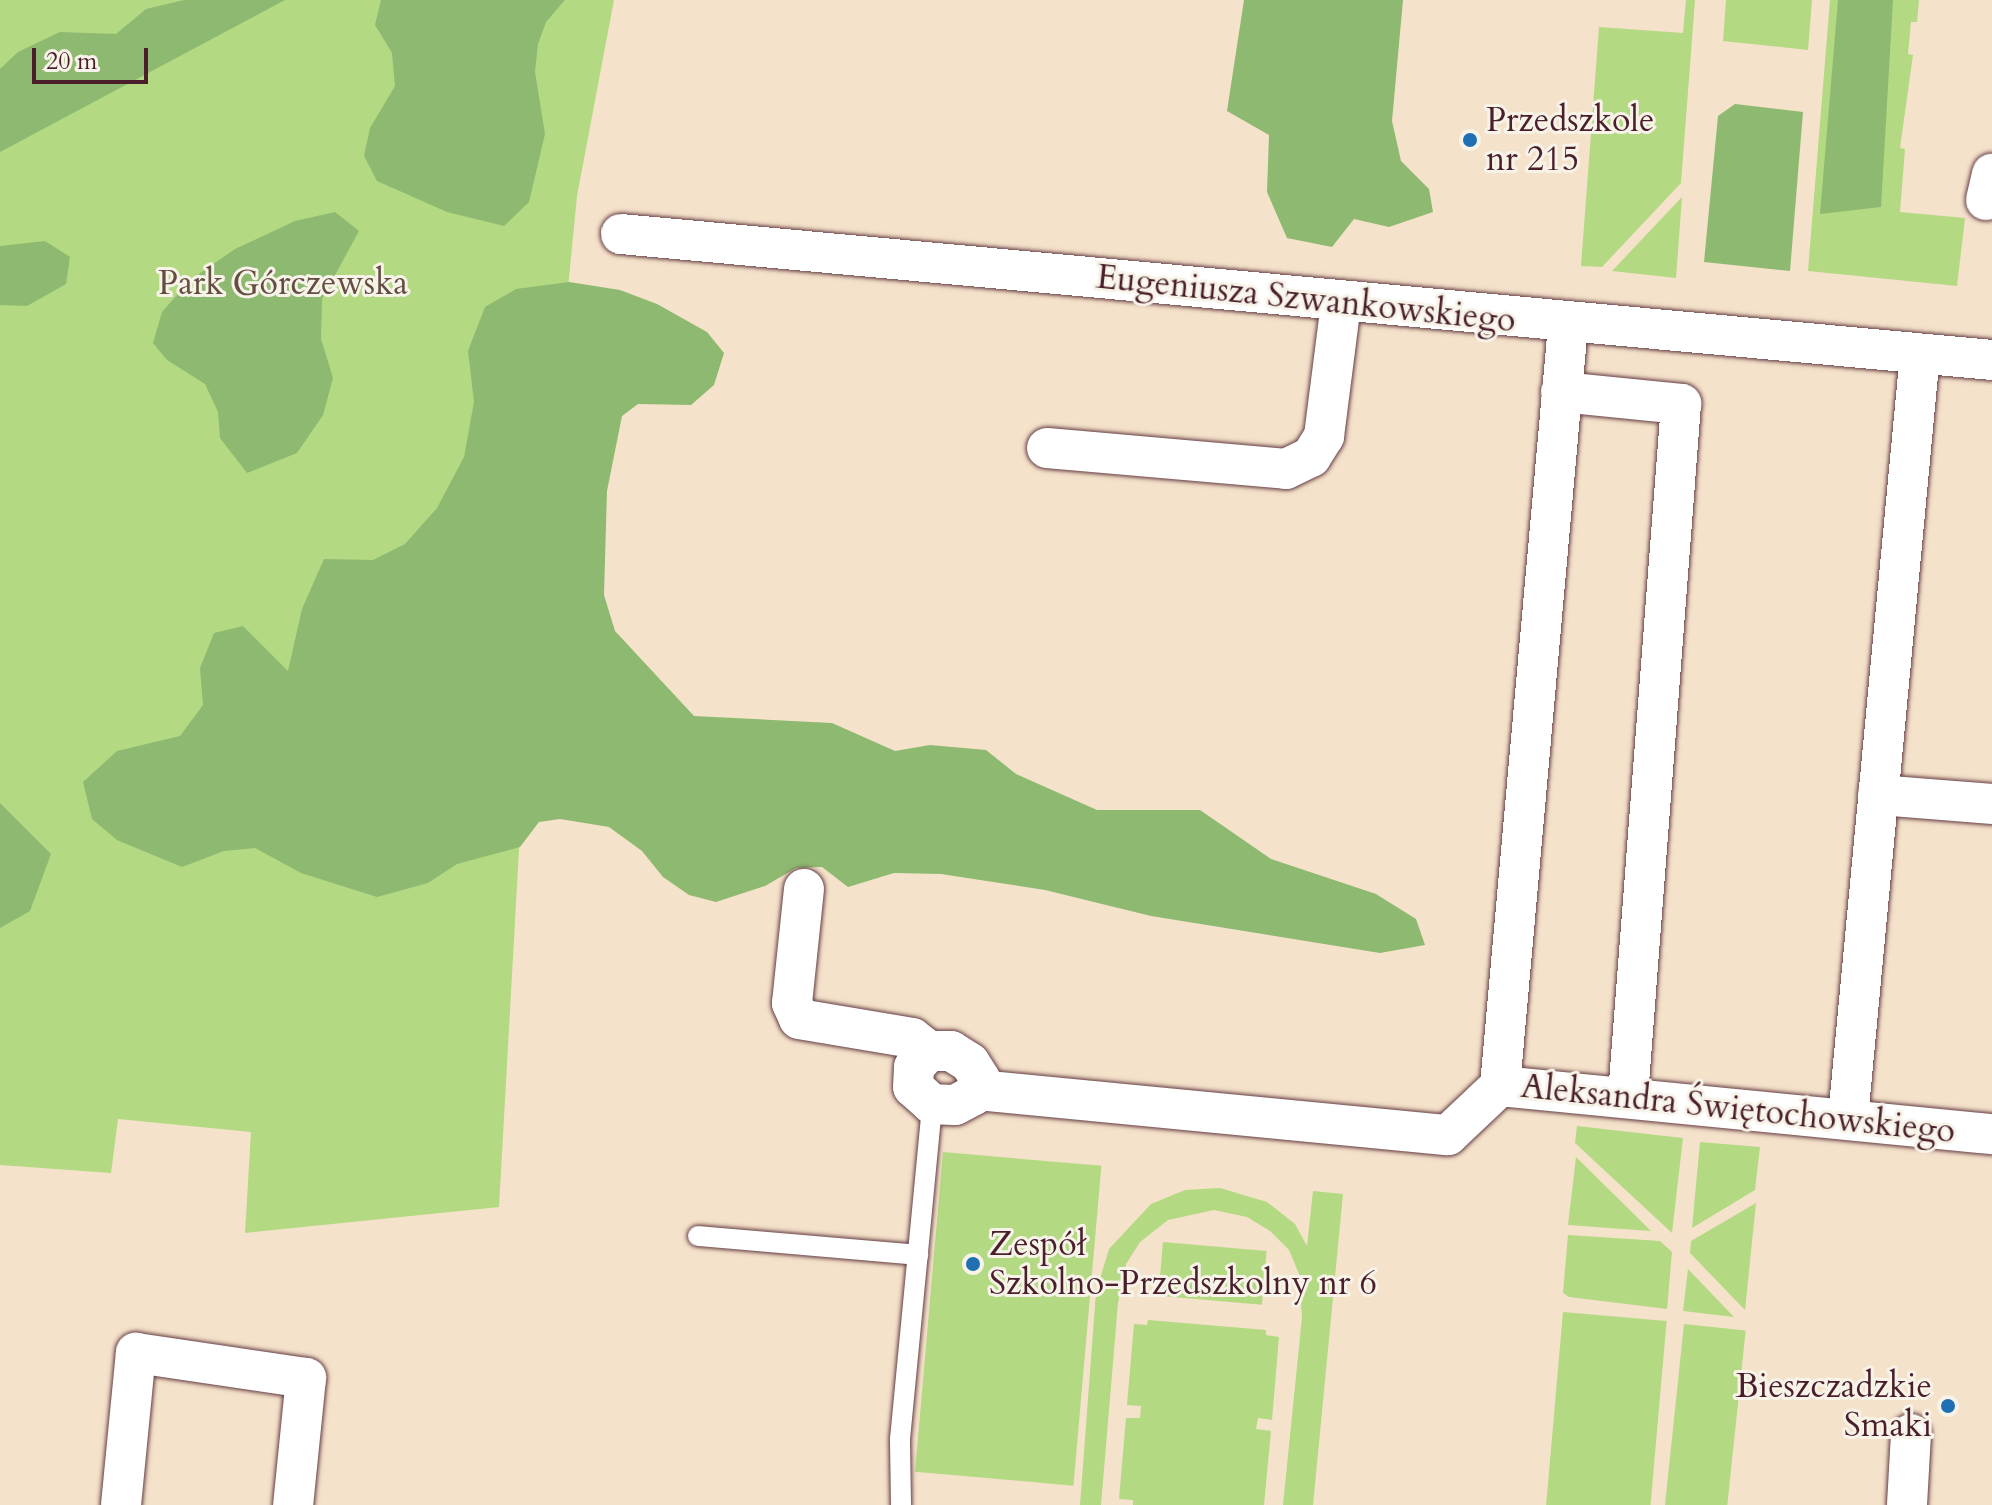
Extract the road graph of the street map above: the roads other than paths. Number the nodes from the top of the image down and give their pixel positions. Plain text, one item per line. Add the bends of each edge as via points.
1 (621, 234) dead end
2 (1341, 303) junction
3 (1568, 325) junction
4 (1920, 354) junction
5 (1992, 360) edge
6 (1561, 392) junction
7 (1047, 448) dead end
8 (1878, 795) junction
9 (1992, 804) edge
10 (804, 889) dead end
11 (922, 1059) junction
12 (1500, 1086) junction
13 (976, 1093) junction
14 (1628, 1096) junction
15 (932, 1104) junction
16 (1848, 1118) junction
17 (1992, 1134) edge
18 (698, 1236) dead end
19 (918, 1255) junction
20 (1911, 1434) dead end
21 (121, 1505) edge
22 (293, 1505) edge
23 (901, 1505) edge
24 (1907, 1505) edge

1 - 2 street, Eugeniusza Szwankowskiego
2 - 3 street, Eugeniusza Szwankowskiego
2 - 7 street via 1324,436 1311,457 1286,469
3 - 4 street, Eugeniusza Szwankowskiego
3 - 6 street
4 - 5 street, Eugeniusza Szwankowskiego
4 - 8 street
6 - 12 street
6 - 14 street via 1681,404
8 - 9 street
8 - 16 street
10 - 11 street via 792,1003 799,1019 912,1038
11 - 13 street via 951,1051 970,1063 980,1079
11 - 15 street via 913,1087
12 - 13 street, Aleksandra Świętochowskiego via 1448,1135
12 - 14 street, Aleksandra Świętochowskiego
13 - 15 street via 955,1105
14 - 16 street, Aleksandra Świętochowskiego
15 - 19 lane
16 - 17 street, Aleksandra Świętochowskiego
18 - 19 lane
19 - 23 lane via 900,1439
20 - 24 street
21 - 22 street via 136,1353 306,1378

